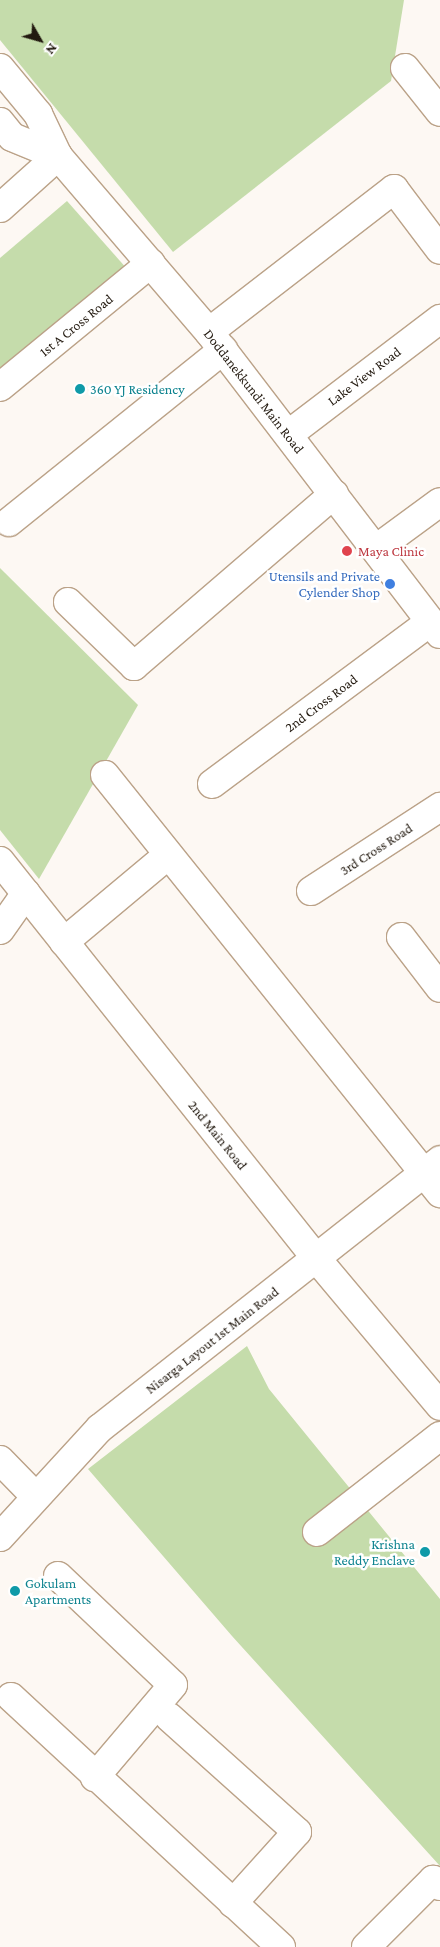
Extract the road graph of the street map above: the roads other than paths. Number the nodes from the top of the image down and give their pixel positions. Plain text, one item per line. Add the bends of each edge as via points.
1 (0, 68) edge
2 (405, 68) dead end
3 (440, 112) edge
4 (0, 122) edge
5 (58, 156) junction
6 (0, 208) edge
7 (440, 250) edge
8 (151, 263) junction
9 (440, 319) edge
10 (216, 341) junction
11 (0, 387) edge
12 (289, 434) junction
13 (334, 494) junction
14 (440, 502) edge
15 (9, 522) dead end
16 (376, 549) junction
17 (68, 602) dead end
18 (435, 628) edge
19 (105, 776) dead end
20 (212, 784) dead end
21 (440, 807) edge
22 (168, 855) junction
23 (0, 861) edge
24 (311, 891) dead end
25 (26, 893) junction
26 (0, 930) edge
27 (401, 938) dead end
28 (64, 942) junction
29 (440, 988) edge
30 (435, 1175) edge
31 (316, 1258) junction
32 (440, 1406) edge
33 (440, 1436) edge
34 (0, 1460) edge
35 (35, 1496) junction
36 (317, 1532) dead end
37 (0, 1537) edge
38 (58, 1576) dead end
39 (11, 1697) dead end
40 (169, 1717) dead end
41 (95, 1777) junction
42 (440, 1886) edge
43 (233, 1903) junction
44 (281, 1947) edge
45 (366, 1947) edge

1 - 5 street, Doddanekkundi Main Road via 38,114
2 - 3 street
4 - 5 street, Doddanekkundi Main Road via 12,137
5 - 6 street
5 - 8 street, Doddanekkundi Main Road
7 - 10 street via 394,189
8 - 10 street, Doddanekkundi Main Road
8 - 11 street, 1st A Cross Road
9 - 12 street, Lake View Road
10 - 12 street, Doddanekkundi Main Road
10 - 15 street
12 - 13 street, Doddanekkundi Main Road
13 - 16 street, Doddanekkundi Main Road
13 - 17 street via 134,666
14 - 16 street
16 - 18 street, Doddanekkundi Main Road
18 - 20 street, 2nd Cross Road
19 - 22 street
21 - 24 street, 3rd Cross Road
22 - 28 street
22 - 30 street
23 - 25 street, 2nd Main Road
25 - 26 street
25 - 28 street, 2nd Main Road
27 - 29 street
28 - 31 street, 2nd Main Road
30 - 31 street, Nisarga Layout 1st Main Road
31 - 32 street, 2nd Main Road
31 - 35 street, Nisarga Layout 1st Main Road via 100,1428
33 - 36 street
34 - 35 street
35 - 37 street, Nisarga Layout 1st Main Road
38 - 41 street via 173,1685
39 - 41 street
40 - 43 street via 297,1832
41 - 43 street
42 - 45 street via 434,1880
43 - 44 street

